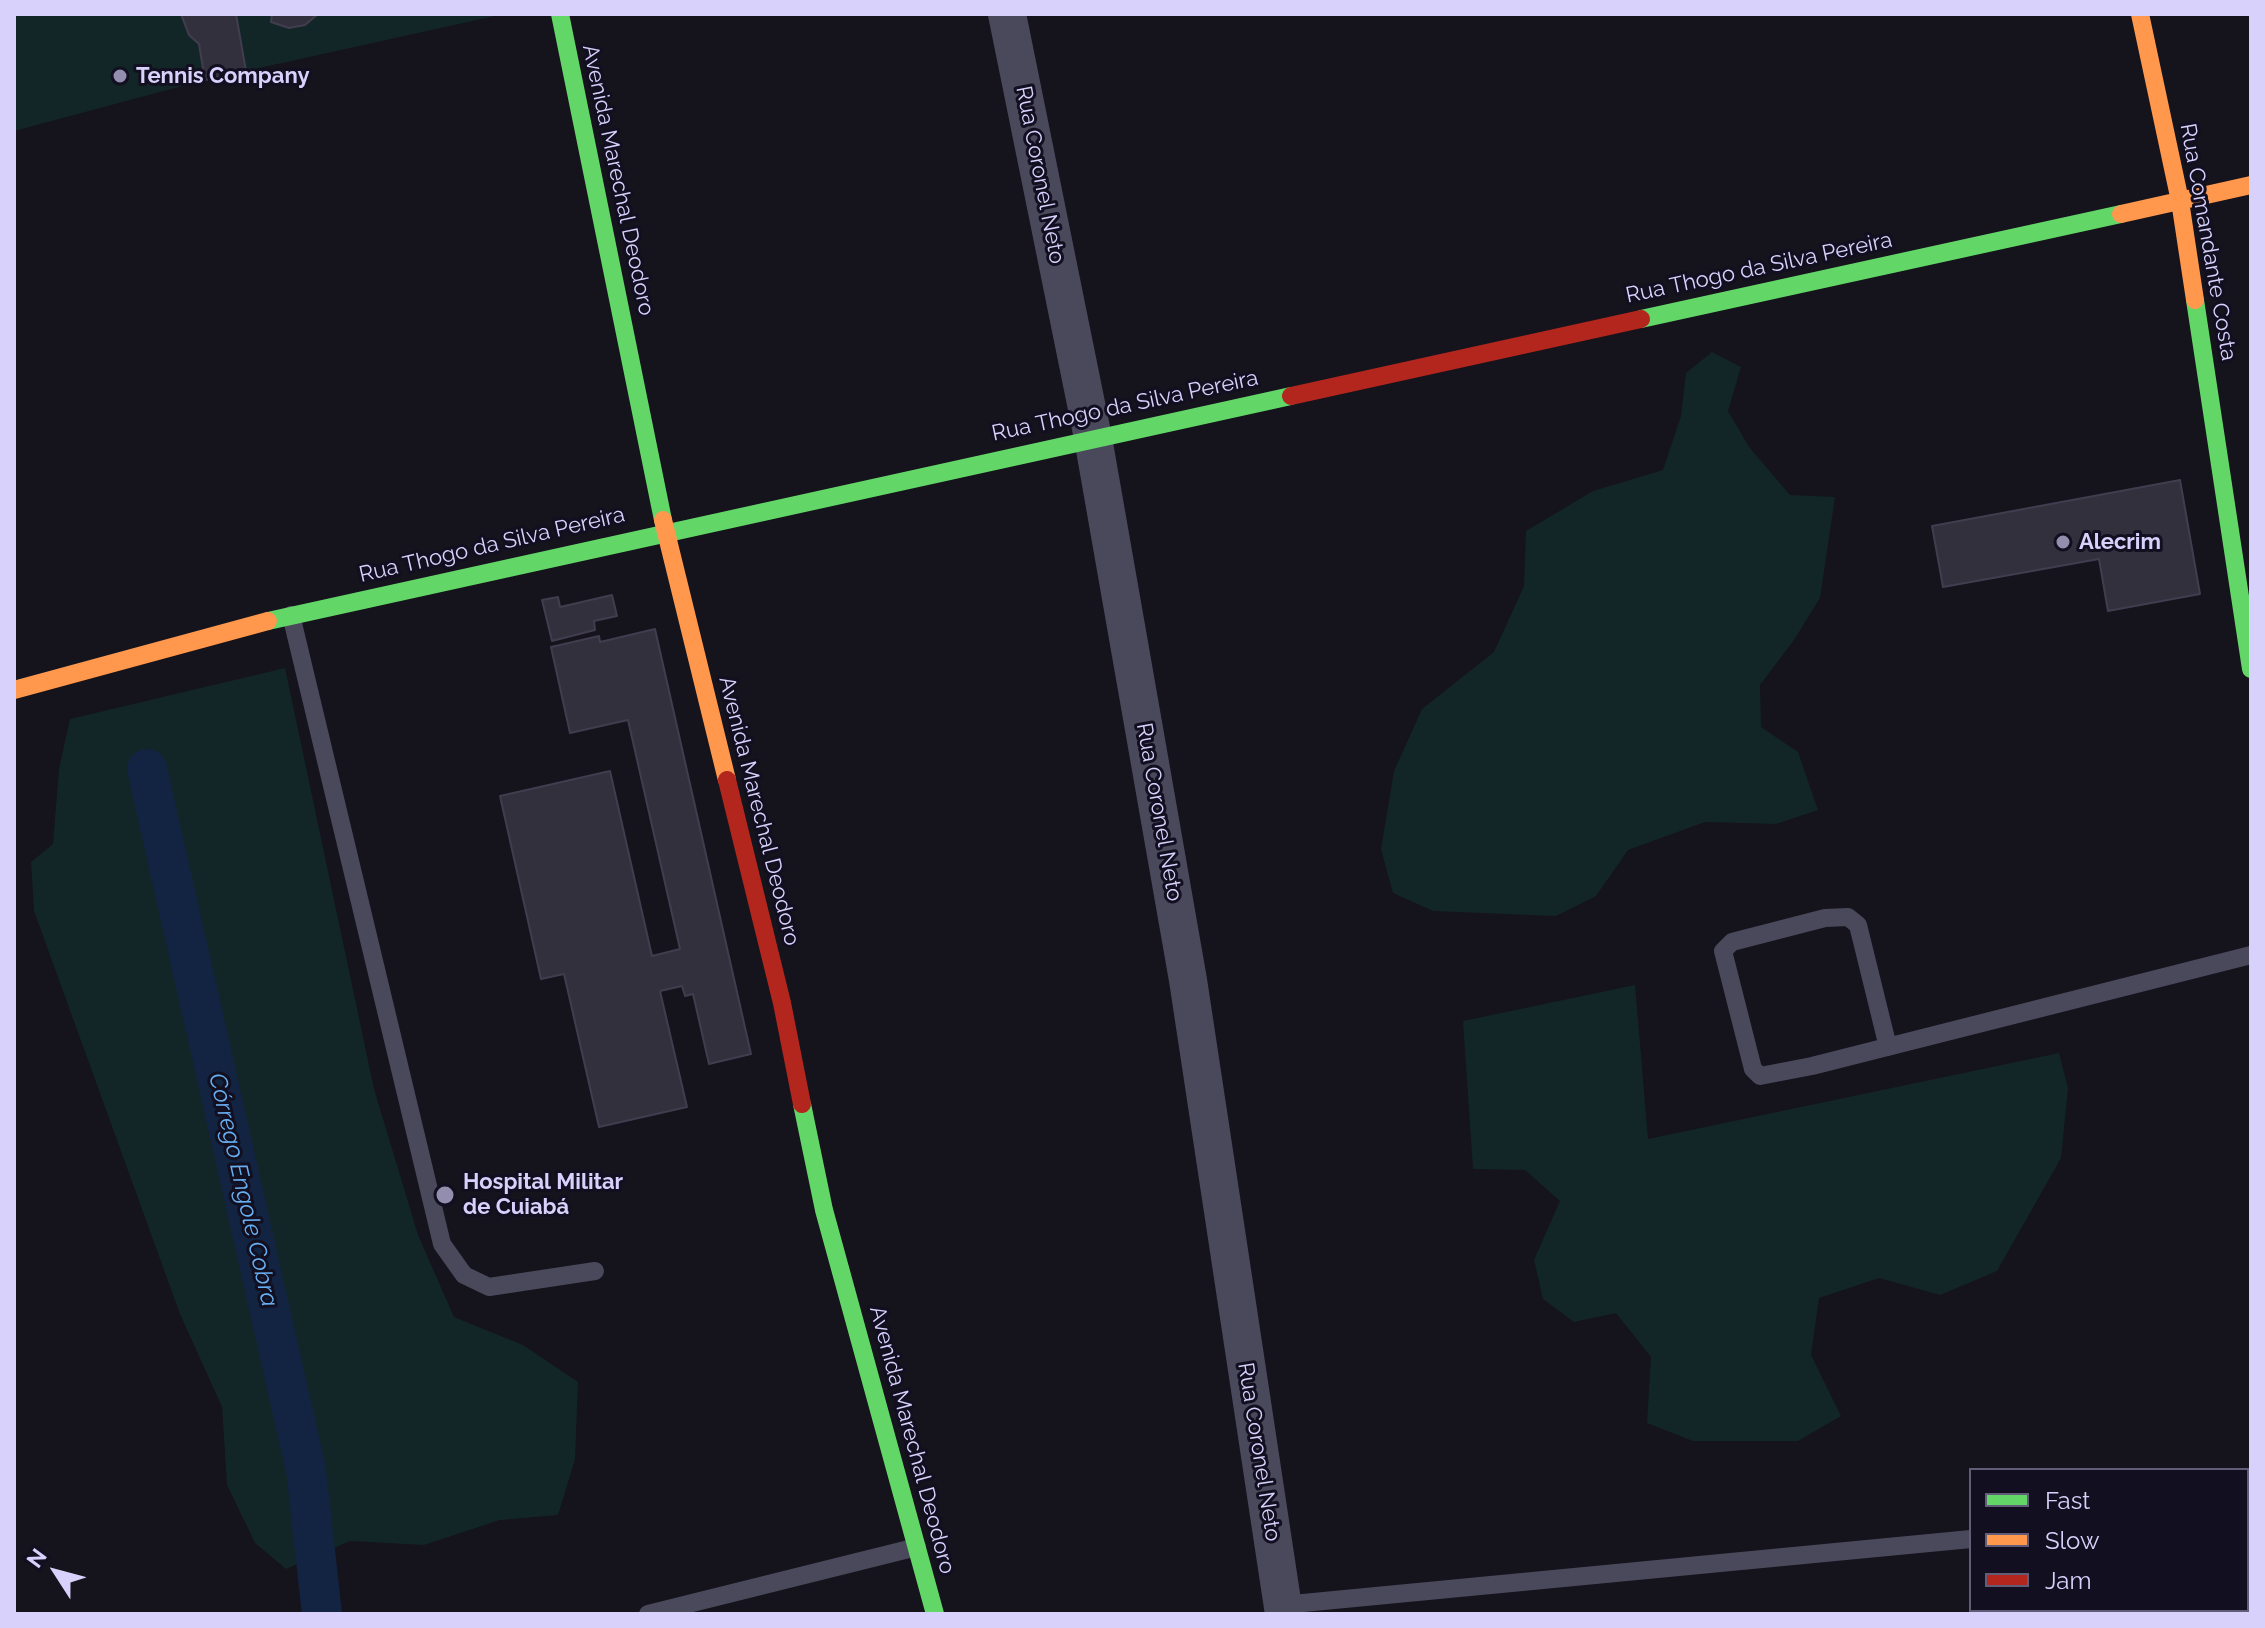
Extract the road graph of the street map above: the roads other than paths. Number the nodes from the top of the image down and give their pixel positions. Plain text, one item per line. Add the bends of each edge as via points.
1 (560, 14) edge
2 (1007, 14) edge
3 (2140, 14) edge
4 (2251, 185) edge
5 (2180, 201) junction
6 (1093, 438) junction
7 (665, 531) junction
8 (291, 615) junction
9 (2249, 642) edge
10 (2251, 669) edge
11 (14, 690) edge
12 (2251, 955) edge
13 (1888, 1047) junction
14 (595, 1271) dead end
15 (1969, 1539) edge
16 (917, 1547) junction
17 (1283, 1610) edge
18 (648, 1614) edge
19 (935, 1614) edge

1 - 7 street, Avenida Marechal Deodoro
2 - 6 street, Rua Coronel Neto
3 - 5 street, Rua Comandante Costa
4 - 5 street, Rua Thogo da Silva Pereira
5 - 6 street, Rua Thogo da Silva Pereira
5 - 9 street, Rua Comandante Costa
6 - 7 street, Rua Thogo da Silva Pereira
6 - 17 street, Rua Coronel Neto via 1188,980
7 - 8 street, Rua Thogo da Silva Pereira
7 - 16 street, Avenida Marechal Deodoro via 782,1003 824,1210
8 - 11 street, Rua Thogo da Silva Pereira
8 - 14 lane via 442,1244 464,1275 489,1287
9 - 10 street, Rua Comandante Costa
12 - 13 lane
13 - 13 lane via 1858,925 1848,917 1732,942 1723,951 1753,1069 1760,1076
15 - 17 lane
16 - 18 lane
16 - 19 street, Avenida Marechal Deodoro

